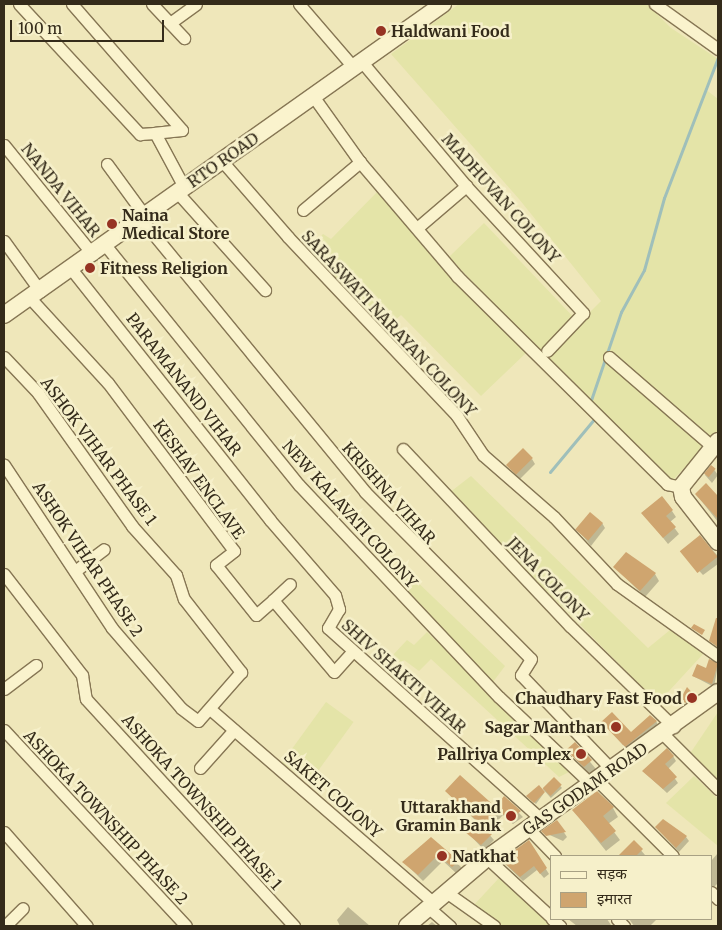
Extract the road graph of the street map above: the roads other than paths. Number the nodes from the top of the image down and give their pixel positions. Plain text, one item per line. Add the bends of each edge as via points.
1 (19, 4) edge
2 (72, 4) edge
3 (152, 4) edge
4 (196, 4) edge
5 (299, 4) edge
6 (443, 4) edge
7 (656, 4) edge
8 (170, 23) junction
9 (184, 38) dead end
10 (718, 50) edge
11 (358, 65) junction
12 (313, 96) junction
13 (156, 133) junction
14 (4, 145) edge
15 (222, 162) junction
16 (360, 162) junction
17 (107, 164) dead end
18 (466, 186) junction
19 (181, 189) junction
20 (303, 210) dead end
21 (143, 218) junction
22 (417, 228) junction
23 (4, 241) edge
24 (99, 250) junction
25 (72, 270) junction
26 (265, 290) dead end
27 (35, 294) junction
28 (4, 315) edge
29 (547, 351) dead end
30 (4, 357) edge
31 (610, 357) dead end
32 (403, 449) dead end
33 (715, 449) edge
34 (4, 465) edge
35 (681, 487) junction
36 (270, 520) joint
37 (718, 542) edge
38 (104, 549) dead end
39 (75, 571) junction
40 (4, 574) edge
41 (290, 584) dead end
42 (273, 600) junction
43 (352, 652) junction
44 (718, 656) edge
45 (36, 665) dead end
46 (4, 689) edge
47 (717, 695) edge
48 (210, 709) junction
49 (4, 730) edge
50 (234, 730) junction
51 (668, 730) junction
52 (200, 768) dead end
53 (612, 770) junction
54 (594, 782) junction
55 (718, 789) edge
56 (541, 819) junction
57 (528, 828) junction
58 (4, 832) edge
59 (554, 855) edge
60 (672, 855) edge
61 (487, 858) junction
62 (437, 901) junction
63 (23, 908) dead end
64 (550, 917) edge
65 (5, 926) edge
66 (86, 926) edge
67 (186, 926) edge
68 (294, 926) edge
69 (408, 926) edge
70 (450, 926) edge
71 (494, 926) edge

1 - 13 street via 140,134
2 - 13 street via 182,130
3 - 8 street
4 - 8 street
5 - 11 street, MADHUVAN COLONY
6 - 11 street, RTO ROAD
7 - 10 street
8 - 9 street
11 - 12 street, RTO ROAD
11 - 18 street, MADHUVAN COLONY
12 - 15 street, RTO ROAD
12 - 16 street
13 - 19 street
14 - 24 street, NANDA VIHAR
15 - 19 street, RTO ROAD
15 - 44 street, SARASWATI NARAYAN COLONY via 457,416 482,454 554,517 618,584
16 - 20 street
16 - 22 street
17 - 21 street
18 - 22 street
18 - 29 street, MADHUVAN COLONY via 583,313
19 - 21 street, RTO ROAD
19 - 26 street
21 - 24 street, RTO ROAD
21 - 53 street, KRISHNA VIHAR via 364,492 530,659 521,675
22 - 35 street via 458,276 667,484
23 - 27 street
24 - 25 street, RTO ROAD
24 - 54 street, NEW KALAVATI COLONY via 299,485 492,690
25 - 27 street, RTO ROAD
25 - 36 street, PARAMANAND VIHAR
27 - 28 street, RTO ROAD
27 - 42 street, KESHAV ENCLAVE via 108,384 234,551 216,565 256,615
30 - 48 street, ASHOK VIHAR PHASE 1 via 38,393 132,526 176,575 184,599 241,672
31 - 33 street
32 - 51 street, JENA COLONY
33 - 35 street
34 - 39 street, ASHOK VIHAR PHASE 2
35 - 37 street via 683,497
36 - 43 street, SHIV SHAKTI VIHAR via 340,602 328,628
38 - 39 street
39 - 48 street, ASHOK VIHAR PHASE 2 via 112,628 180,708 196,722
40 - 68 street, ASHOKA TOWNSHIP PHASE 1 via 82,675 86,699
41 - 42 street
42 - 43 street via 332,671
43 - 56 street, SHIV SHAKTI VIHAR
45 - 46 street
47 - 51 street, GAS GODAM ROAD
48 - 50 street, SAKET COLONY
49 - 67 street, ASHOKA TOWNSHIP PHASE 2
50 - 52 street
50 - 62 street, SAKET COLONY
51 - 53 street, GAS GODAM ROAD
51 - 55 street, JENA COLONY
53 - 54 street, GAS GODAM ROAD
54 - 56 street, GAS GODAM ROAD
54 - 60 street, NEW KALAVATI COLONY
56 - 57 street, GAS GODAM ROAD
57 - 59 street
57 - 61 street, GAS GODAM ROAD
58 - 66 street
61 - 62 street, GAS GODAM ROAD
61 - 64 street
62 - 69 street, GAS GODAM ROAD
62 - 70 street
62 - 71 street
63 - 65 street

